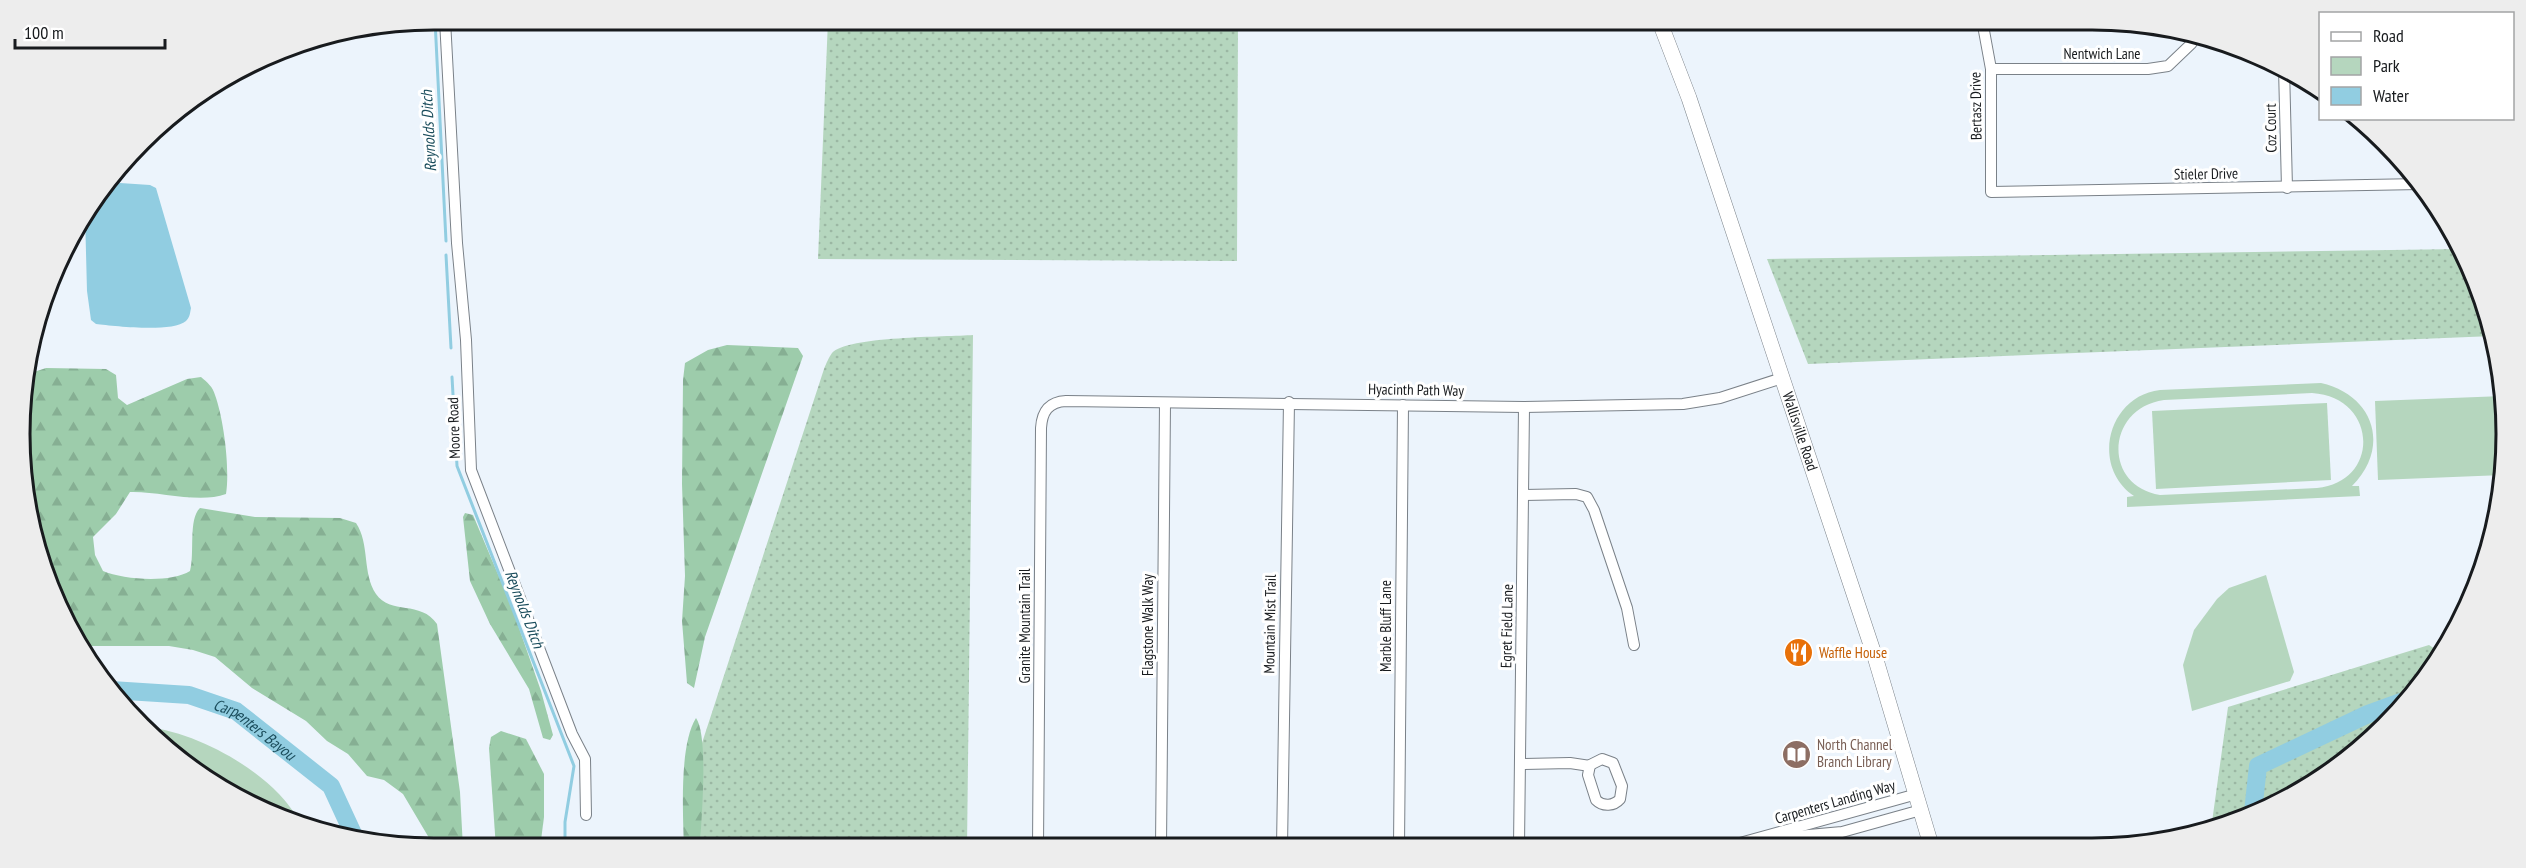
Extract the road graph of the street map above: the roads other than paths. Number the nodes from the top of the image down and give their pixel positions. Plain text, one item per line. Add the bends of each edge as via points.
1 (446, 30) edge
2 (1663, 30) edge
3 (1984, 30) edge
4 (2192, 43) edge
5 (1991, 69) junction
6 (2284, 79) edge
7 (2410, 184) edge
8 (2287, 188) junction
9 (1991, 192) joint
10 (1782, 378) junction
11 (1289, 402) junction
12 (1165, 403) junction
13 (1403, 405) junction
14 (1048, 407) joint
15 (1524, 407) junction
16 (1524, 495) junction
17 (1634, 645) dead end
18 (1520, 764) junction
19 (1590, 766) dead end
20 (1917, 794) junction
21 (1921, 810) junction
22 (586, 815) dead end
23 (1038, 838) edge
24 (1161, 838) edge
25 (1282, 838) edge
26 (1400, 838) edge
27 (1520, 838) edge
28 (1761, 838) edge
29 (1796, 838) edge
30 (1929, 838) edge

1 - 22 street, Moore Road via 471,470 585,759
2 - 10 main road, Wallisville Road
3 - 5 street, Bertasz Drive
4 - 5 street, Nentwich Lane via 2168,66 2148,69
5 - 9 street, Bertasz Drive
6 - 8 street, Coz Court
7 - 8 street, Stieler Drive
8 - 9 street, Stieler Drive
10 - 15 street, Hyacinth Path Way via 1720,398 1683,404
10 - 20 main road, Wallisville Road
11 - 12 street, Hyacinth Path Way
11 - 13 street, Hyacinth Path Way
11 - 25 street, Mountain Mist Trail
12 - 14 street, Hyacinth Path Way via 1066,401
12 - 24 street, Flagstone Walk Way
13 - 15 street, Hyacinth Path Way
13 - 26 street, Marble Bluff Lane
14 - 23 street, Granite Mountain Trail via 1041,428
15 - 16 street, Egret Field Lane
16 - 17 street via 1587,497 1627,608
16 - 18 street, Egret Field Lane
18 - 19 street
18 - 27 street, Egret Field Lane
20 - 21 main road, Wallisville Road
20 - 28 street, Carpenters Landing Way
21 - 29 street, Carpenters Landing Way via 1842,832
21 - 30 main road, Wallisville Road

